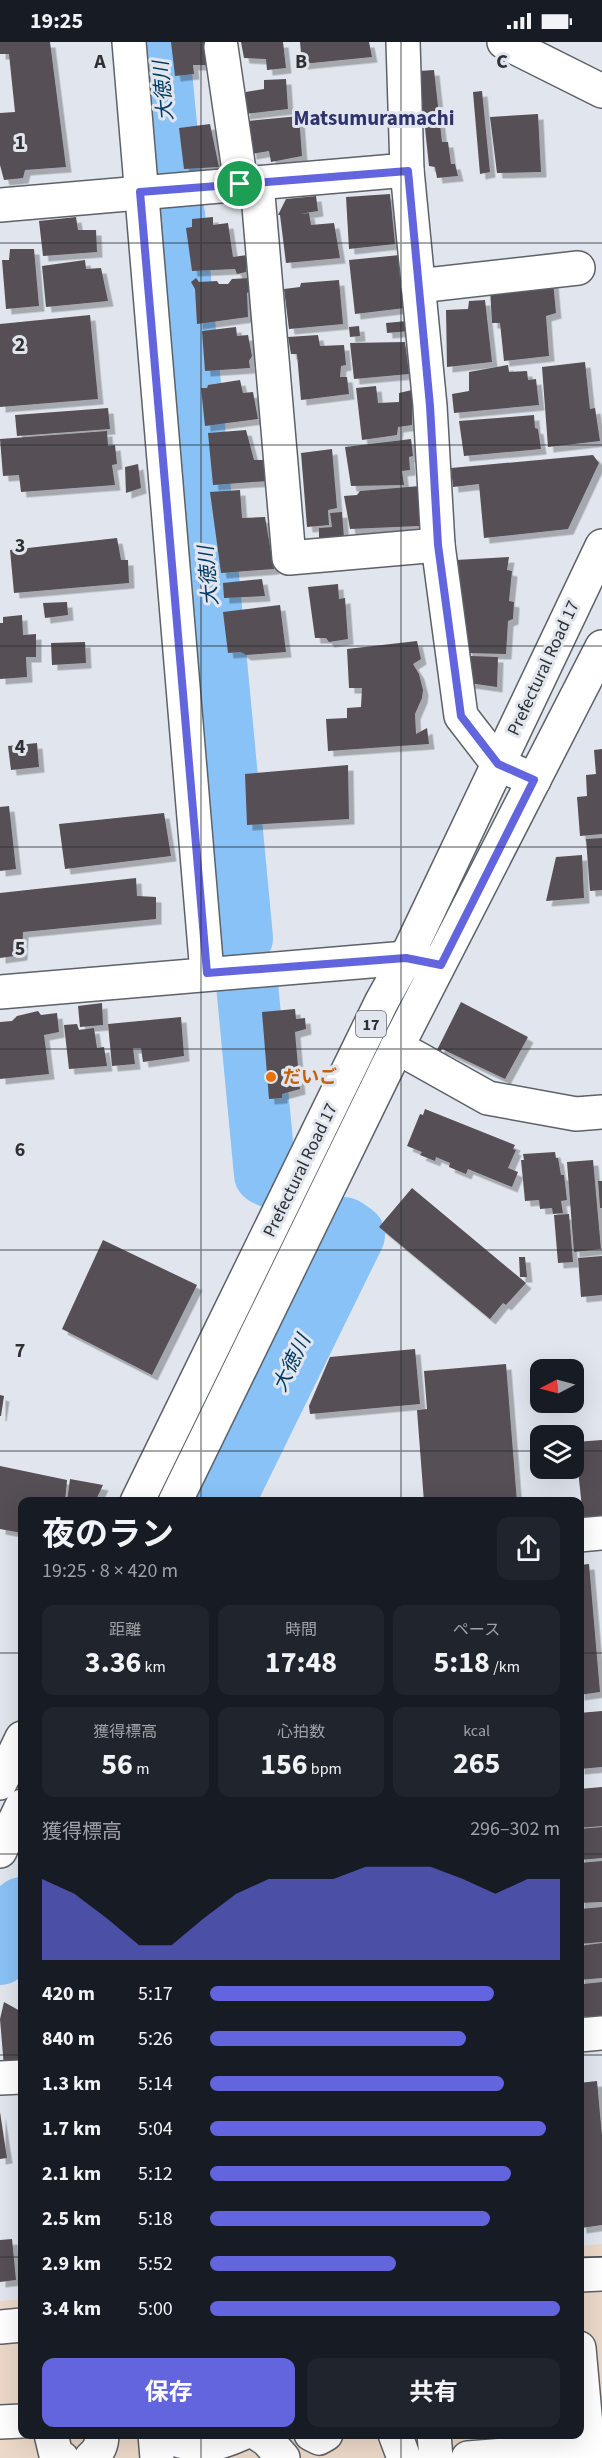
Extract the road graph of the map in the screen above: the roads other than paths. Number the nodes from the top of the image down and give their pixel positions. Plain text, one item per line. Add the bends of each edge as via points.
1 (129, 42) edge
2 (403, 42) edge
3 (504, 42) edge
4 (221, 46) dead end
5 (602, 91) edge
6 (408, 171) junction
7 (249, 183) junction
8 (140, 192) junction
9 (0, 205) edge
10 (578, 268) dead end
11 (418, 286) junction
12 (438, 545) junction
13 (602, 546) edge
14 (602, 647) edge
15 (498, 764) junction
16 (534, 780) junction
17 (406, 958) junction
18 (441, 965) junction
19 (207, 973) junction
20 (0, 992) edge
21 (397, 1047) junction
22 (602, 1112) edge
23 (139, 1497) edge
24 (176, 1497) edge
25 (602, 1533) edge
26 (584, 1535) edge
27 (18, 1814) edge
28 (0, 1851) edge
29 (602, 2033) edge
30 (584, 2035) edge
31 (18, 2077) edge
32 (0, 2079) edge
33 (602, 2274) edge
34 (584, 2276) edge
35 (18, 2325) edge
36 (0, 2327) edge
37 (584, 2397) edge
38 (18, 2421) edge
39 (0, 2422) edge
40 (52, 2439) edge
41 (102, 2439) edge
42 (139, 2439) edge
43 (155, 2439) edge
44 (177, 2439) edge
45 (229, 2439) edge
46 (266, 2439) edge
47 (397, 2439) edge
48 (434, 2439) edge
49 (595, 2447) edge
50 (524, 2448) edge
51 (477, 2452) edge
52 (62, 2458) edge
53 (91, 2458) edge
54 (141, 2458) edge
55 (157, 2458) edge
56 (283, 2458) edge
57 (404, 2458) edge
58 (436, 2458) edge

1 - 8 street
2 - 6 street
3 - 5 street
4 - 7 street
6 - 7 street
6 - 11 street
7 - 8 street
7 - 12 street via 289,558
8 - 9 street
8 - 19 street
10 - 11 street
11 - 12 street
12 - 15 street via 461,716
13 - 15 street, Prefectural Road 17 / 17
14 - 16 street, Prefectural Road 17 / 17
15 - 16 street
15 - 17 street, Prefectural Road 17 / 17
16 - 18 street, Prefectural Road 17 / 17
17 - 18 street
17 - 19 street
17 - 23 street, Prefectural Road 17 / 17
18 - 21 street, Prefectural Road 17 / 17
19 - 20 street
21 - 22 street via 488,1098 576,1114
21 - 24 street, Prefectural Road 17 / 17
25 - 26 street
27 - 28 street
29 - 30 street
31 - 32 street
33 - 34 street
35 - 36 street
37 - 49 street
38 - 39 street
40 - 52 street via 56,2455
41 - 53 street
42 - 54 street
43 - 55 street
44 - 45 street via 196,2446
46 - 56 street
47 - 57 street
48 - 58 street
49 - 50 street
50 - 51 street

